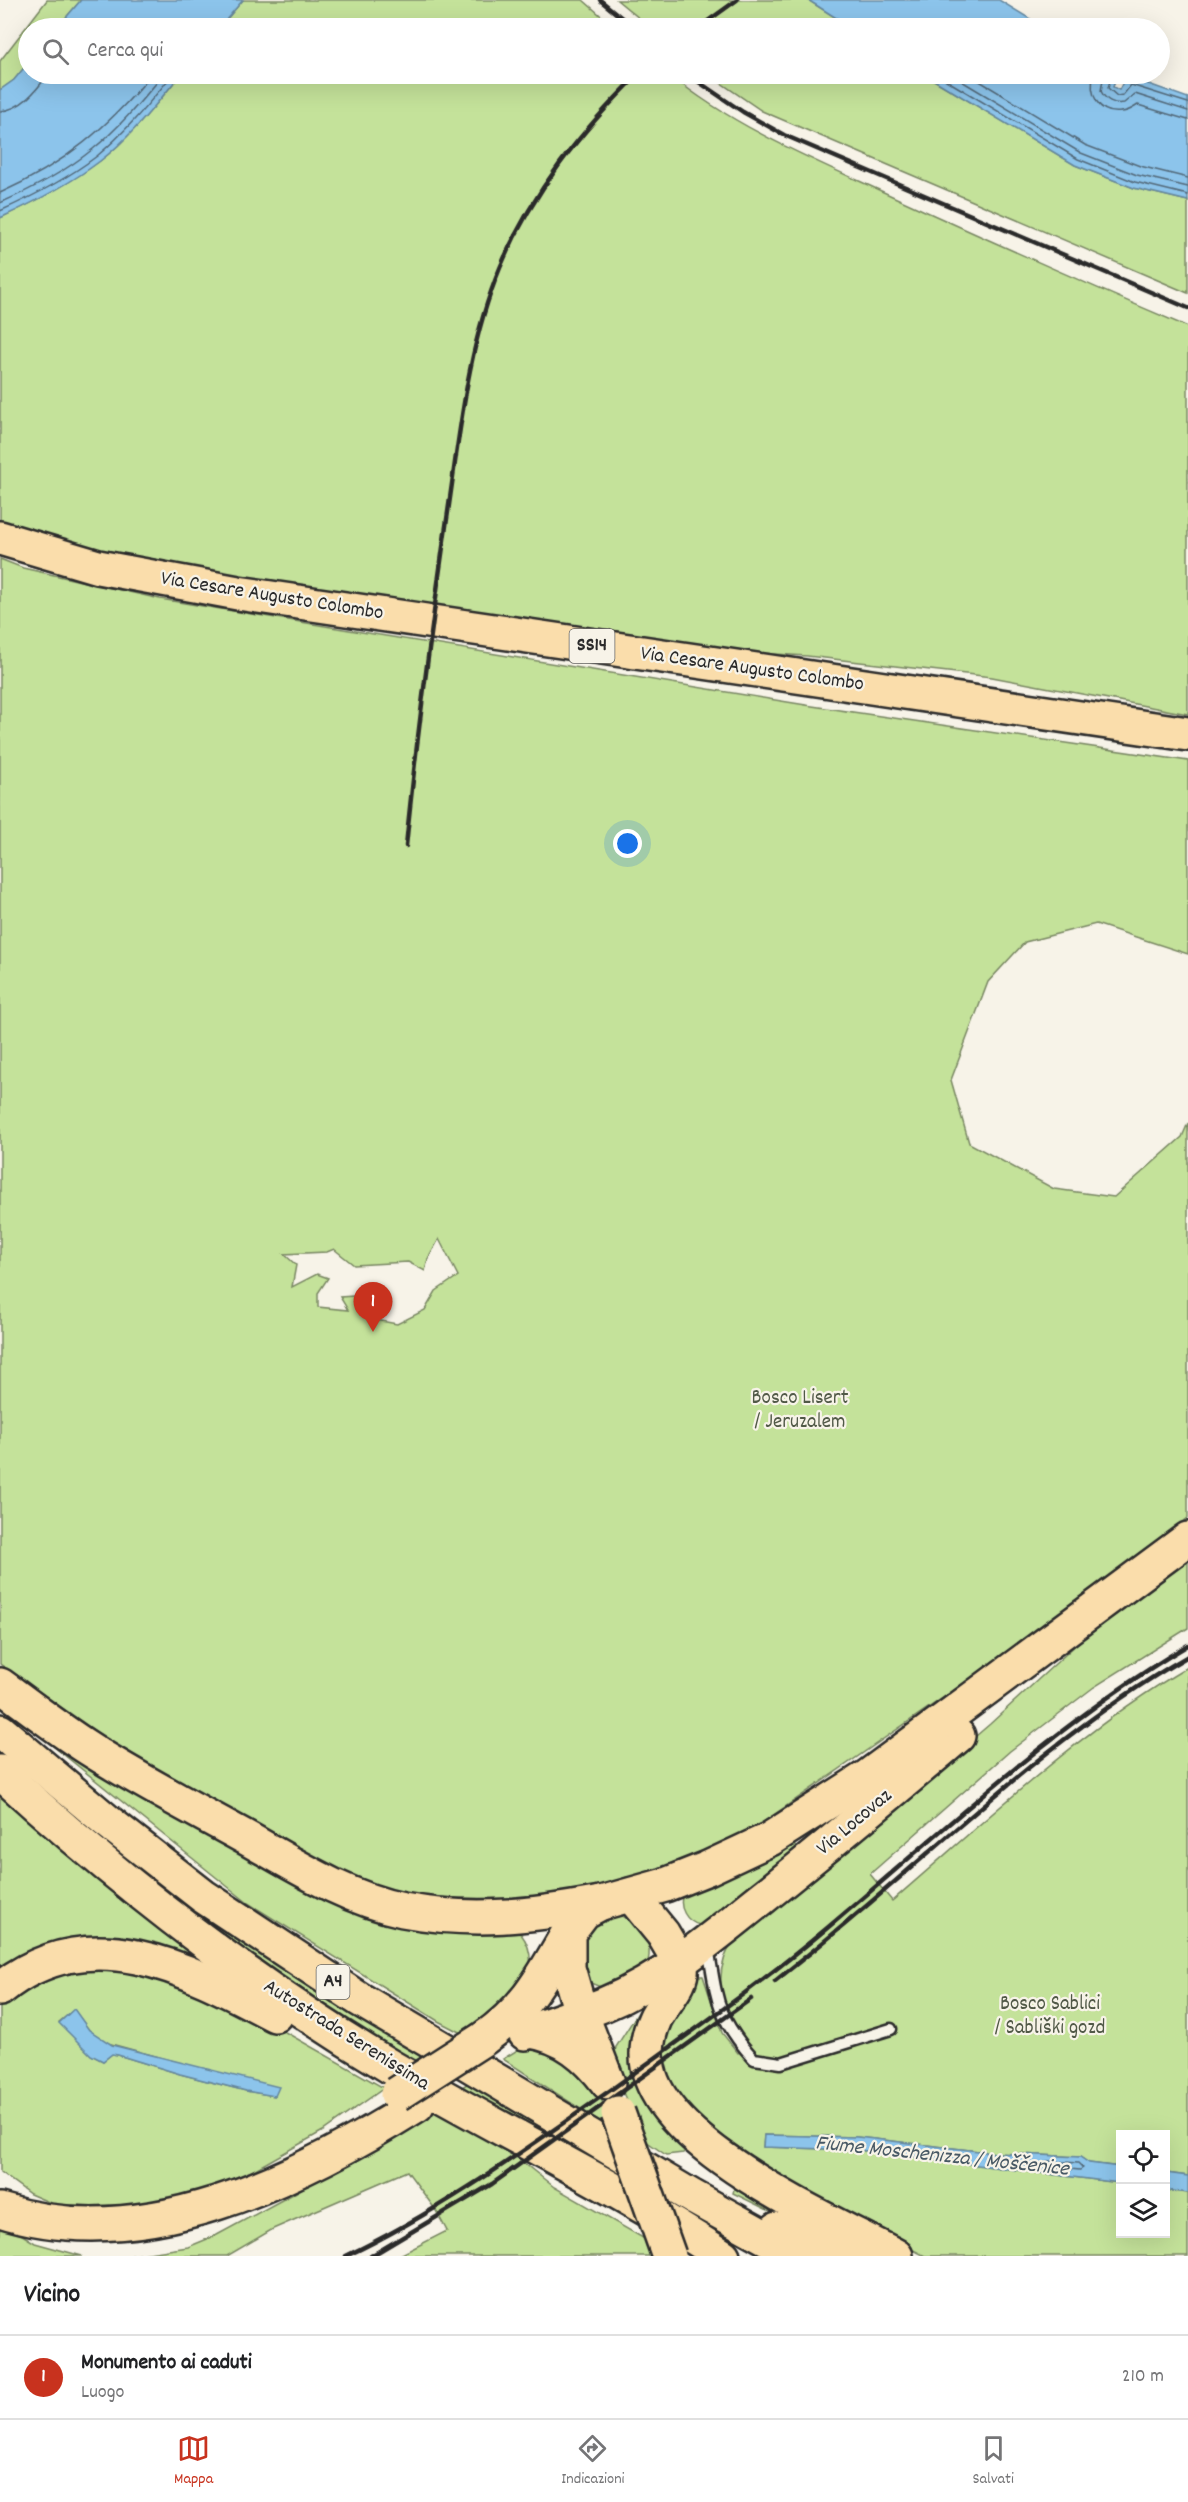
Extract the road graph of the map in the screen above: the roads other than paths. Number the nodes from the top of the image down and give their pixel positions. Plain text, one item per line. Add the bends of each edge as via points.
1 (0, 538) edge
2 (1188, 734) edge
3 (1188, 1539) edge
4 (1106, 1601) junction
5 (0, 1685) edge
6 (0, 1731) edge
7 (0, 1772) edge
8 (616, 1899) junction
9 (568, 1933) junction
10 (707, 1942) junction
11 (680, 1963) junction
12 (644, 1986) junction
13 (0, 1989) edge
14 (581, 2013) junction
15 (891, 2029) dead end
16 (530, 2031) junction
17 (490, 2044) junction
18 (607, 2082) junction
19 (402, 2088) junction
20 (0, 2185) edge
21 (691, 2196) junction
22 (0, 2210) edge
23 (669, 2256) edge
24 (723, 2256) edge
25 (763, 2256) edge
26 (774, 2256) edge
27 (801, 2256) edge
28 (812, 2256) edge
29 (828, 2256) edge
30 (851, 2256) edge
31 (896, 2256) edge

1 - 2 main road, Via Cesare Augusto Colombo / SS14 via 98,567 238,594
3 - 4 main road, Via Locovaz
4 - 8 main road, Via Locovaz via 867,1778 770,1839 708,1868
4 - 10 main road, Via Locovaz via 970,1726
5 - 8 main road via 136,1777 321,1880 356,1895 400,1909 463,1918 539,1914
6 - 21 main road, Autostrada Serenissima / A4 via 203,1896 358,1999
7 - 19 main road, Autostrada Serenissima / A4 via 167,1916
8 - 9 main road, Via Locovaz via 585,1912
8 - 11 main road via 663,1934
9 - 14 main road via 568,1968
9 - 17 main road, Via Locovaz via 525,2004
10 - 11 main road, Via Locovaz
10 - 15 lane via 724,2021 754,2058 781,2063
11 - 12 main road, Via Locovaz
11 - 31 main road via 681,1974 655,2019 647,2048 648,2069 666,2104 698,2140 742,2172
12 - 14 main road, Via Locovaz
12 - 18 main road via 626,2007 610,2038
13 - 19 main road via 28,1970 74,1954 104,1952 167,1963 363,2058
14 - 16 main road, Via Locovaz
14 - 18 main road
16 - 17 main road, Via Locovaz
16 - 18 main road via 547,2034 579,2051
17 - 19 main road, bridge
18 - 23 main road, bridge
19 - 20 main road via 263,2178 211,2203 164,2218 117,2224 70,2219 34,2208
19 - 22 main road via 246,2209 181,2233 125,2243 74,2242 40,2232
19 - 24 main road, Autostrada Serenissima / A4 via 624,2197
21 - 25 main road, A4
21 - 26 main road, A4
21 - 27 main road, A4
21 - 28 main road, A4
21 - 29 main road, A4
21 - 30 main road, A4

